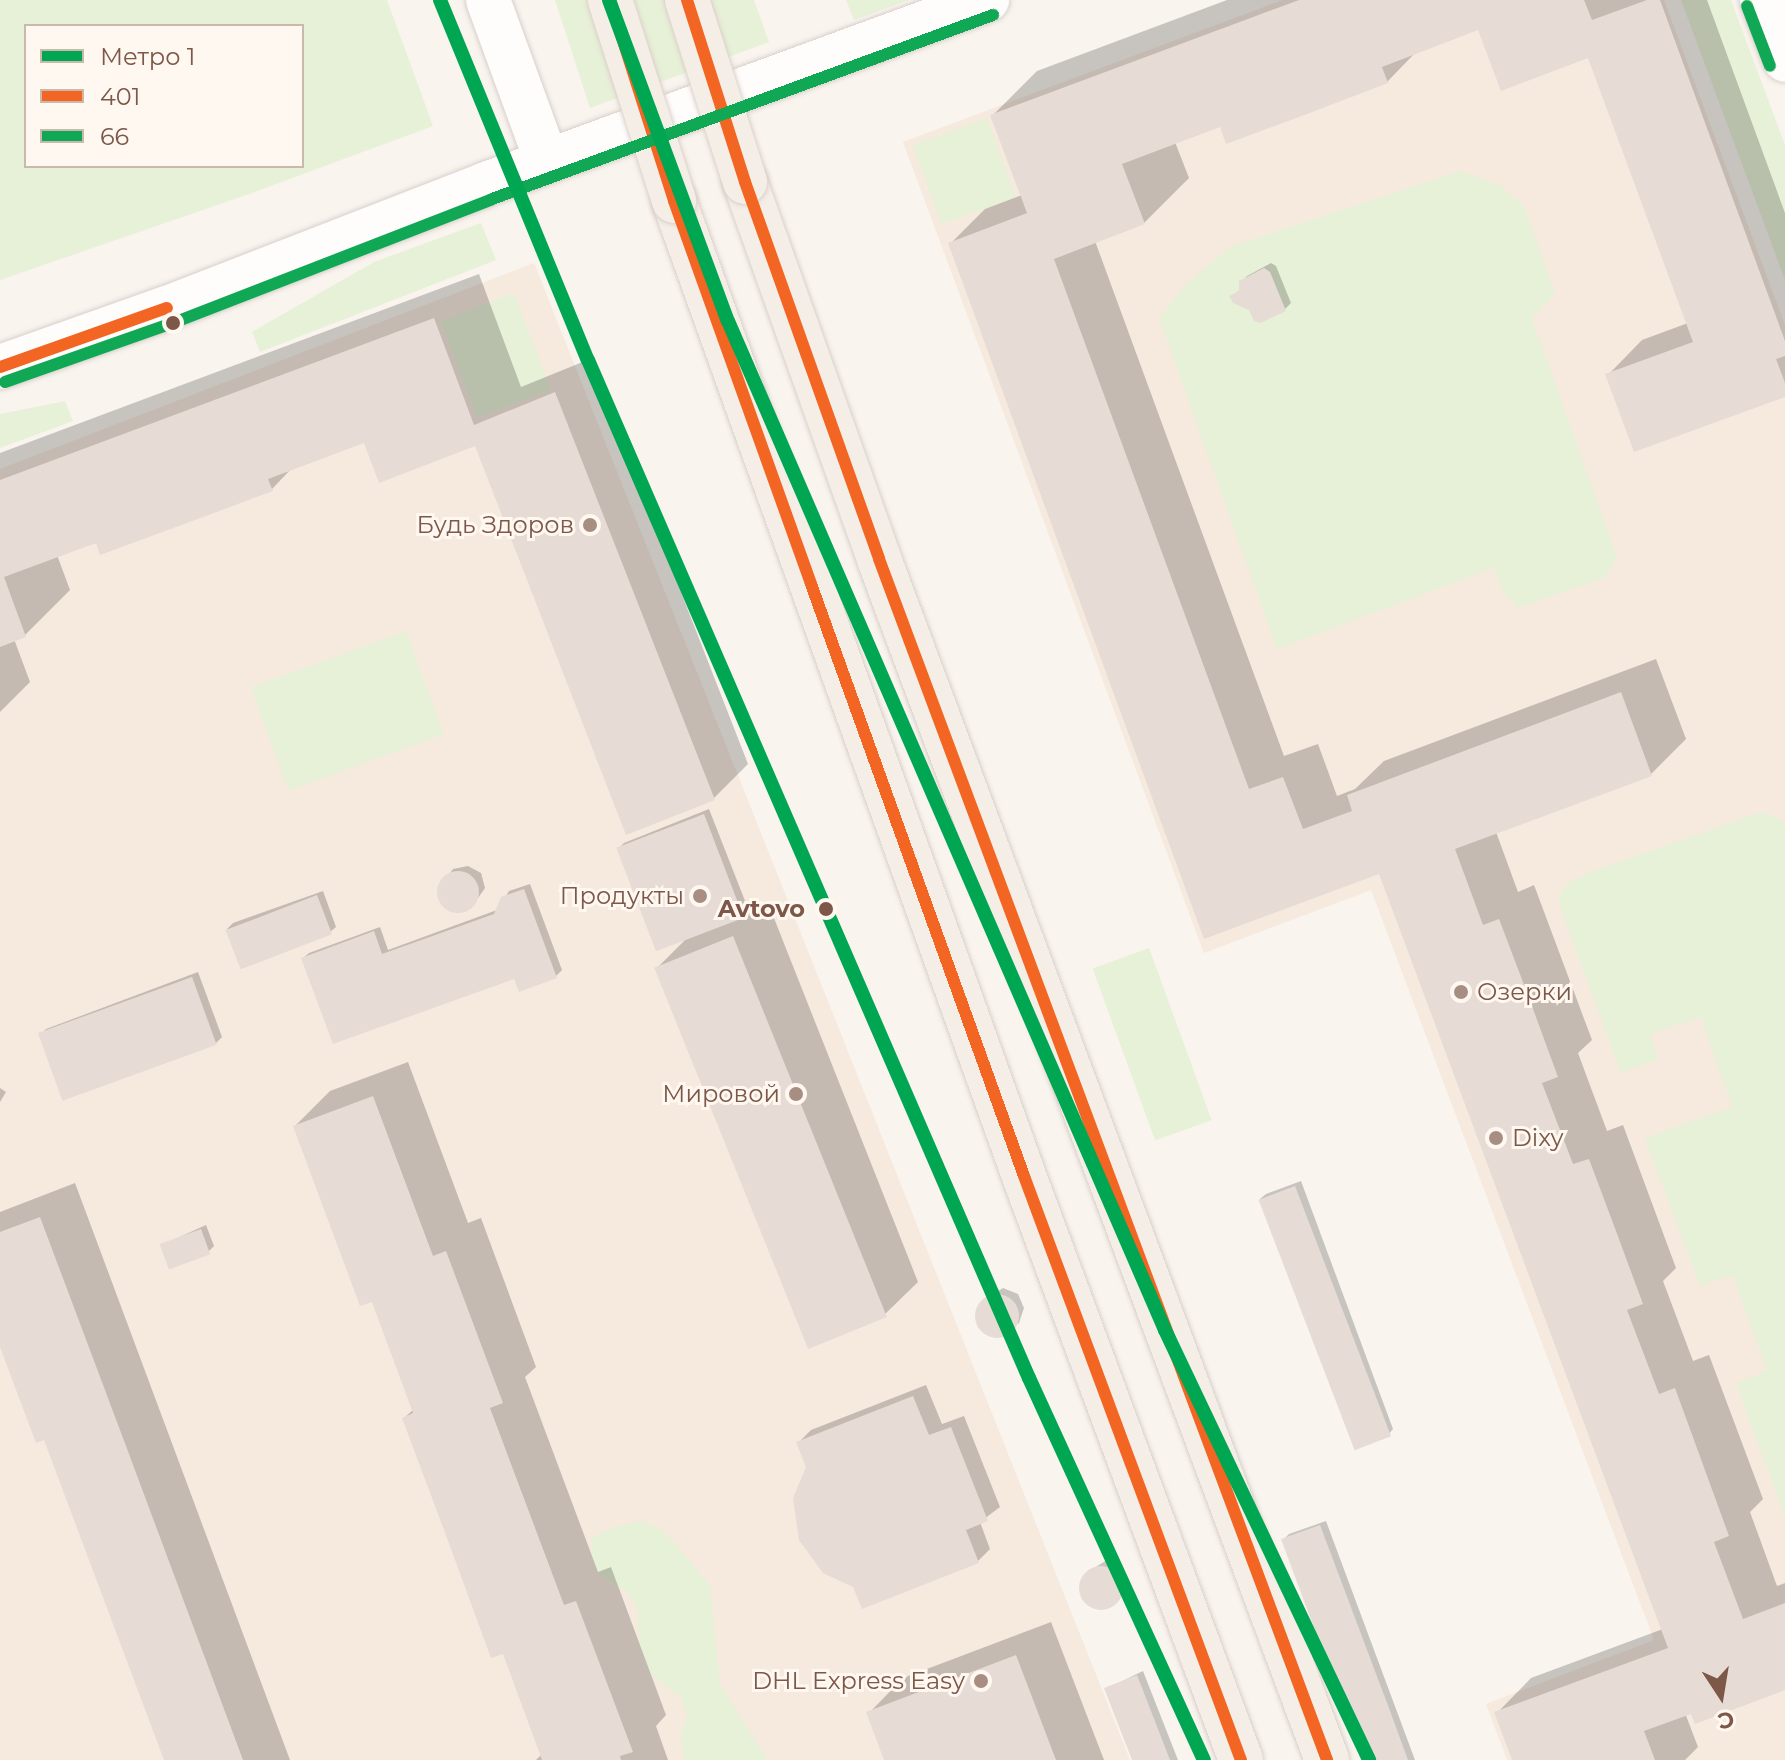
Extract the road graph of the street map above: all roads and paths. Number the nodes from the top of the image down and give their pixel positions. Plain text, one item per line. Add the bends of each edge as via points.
1 (488, 0) edge
2 (610, 0) edge
3 (687, 0) edge
4 (987, 0) edge
5 (1762, 0) edge
6 (1785, 60) edge
7 (547, 162) junction
8 (0, 367) edge
9 (1241, 1760) edge
10 (1327, 1760) edge

1 - 7 street
2 - 9 main road, bridge via 688,240 1013,1147
3 - 10 main road, bridge via 879,559
4 - 7 street
5 - 6 street
7 - 8 street

